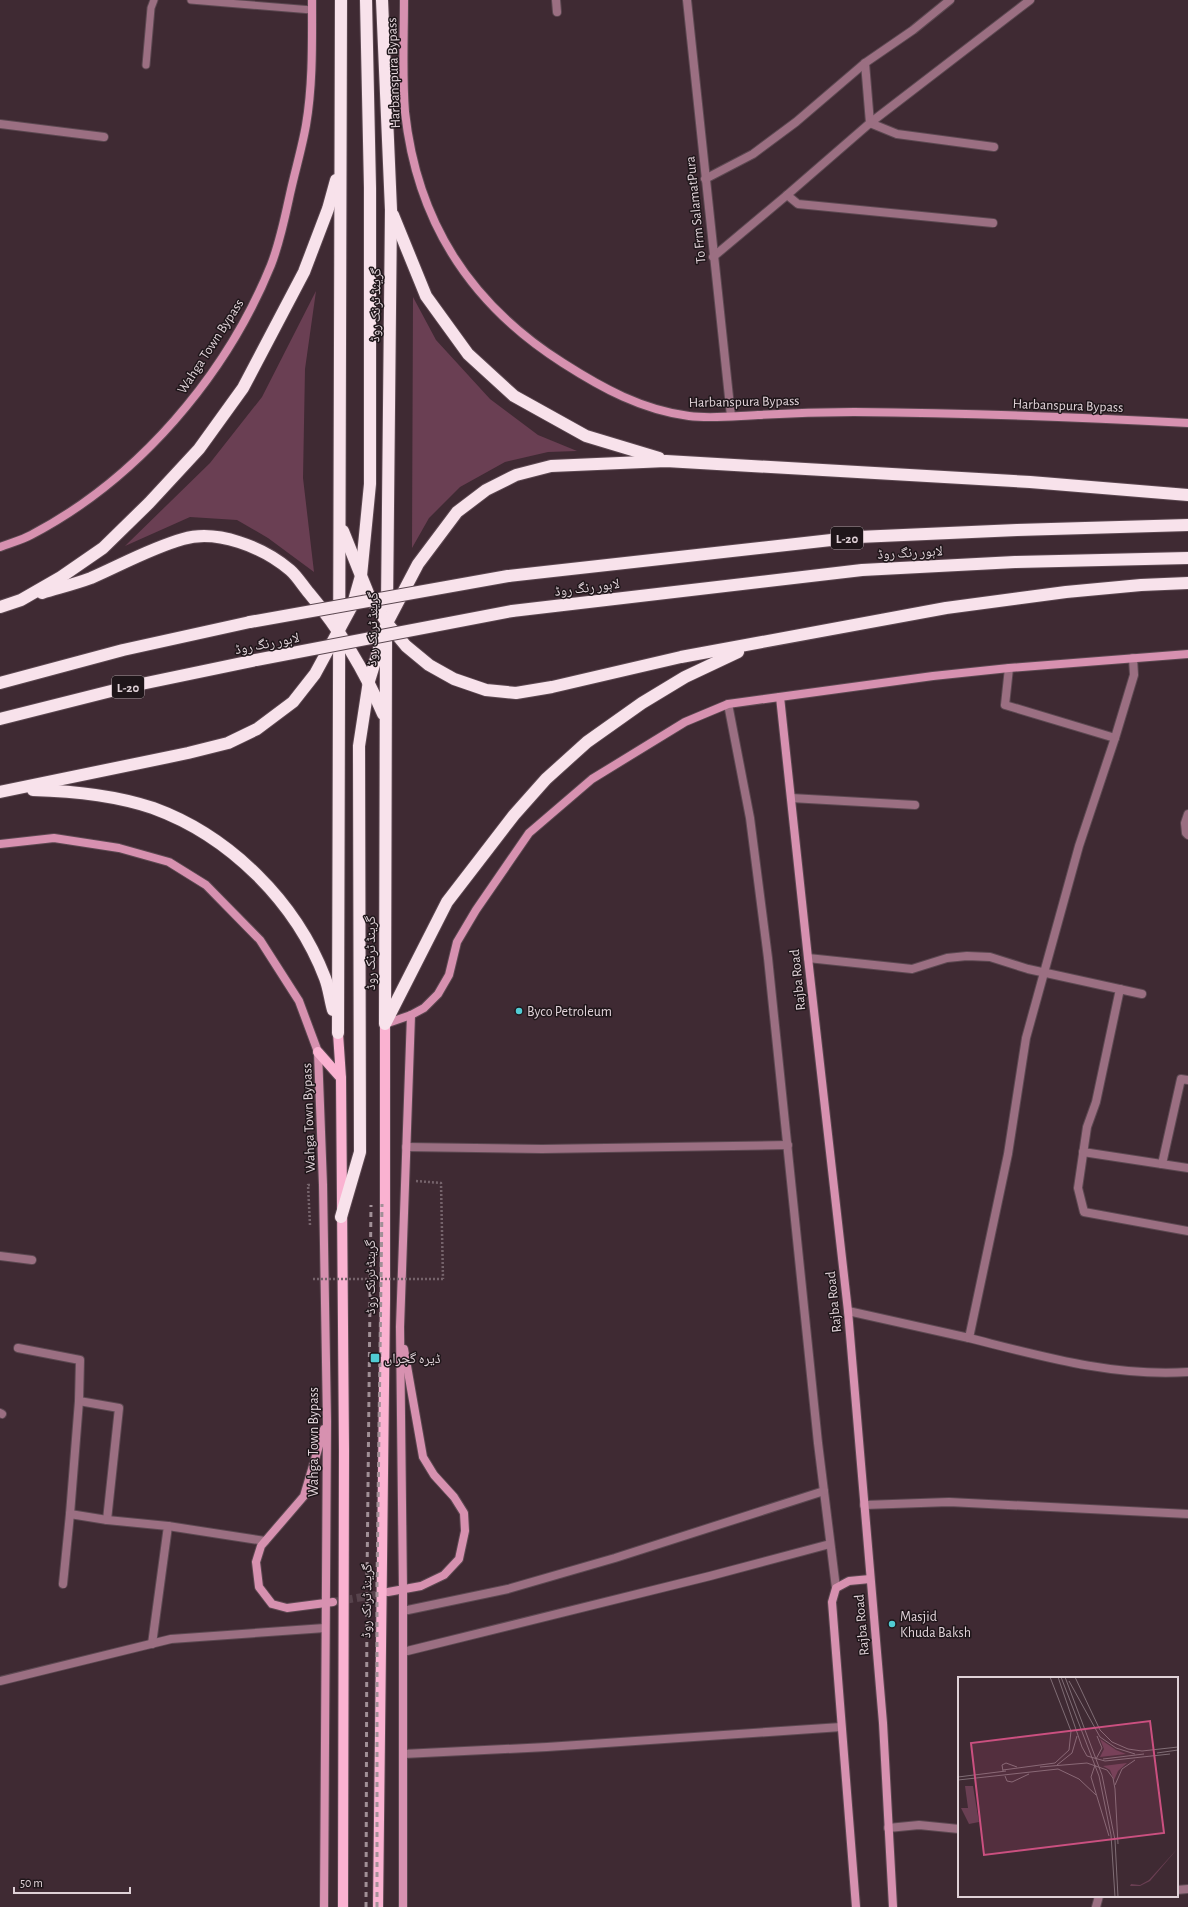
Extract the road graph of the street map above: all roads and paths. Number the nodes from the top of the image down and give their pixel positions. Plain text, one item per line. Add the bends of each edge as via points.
1 (154, 0) edge
2 (191, 0) edge
3 (312, 0) edge
4 (341, 0) edge
5 (366, 0) edge
6 (382, 0) edge
7 (404, 0) edge
8 (556, 0) edge
9 (687, 0) edge
10 (1030, 0) edge
11 (946, 1) edge
12 (312, 10) junction
13 (557, 12) dead end
14 (865, 64) junction
15 (146, 65) dead end
16 (870, 123) junction
17 (0, 124) edge
18 (104, 137) dead end
19 (994, 147) dead end
20 (340, 165) junction
21 (705, 180) junction
22 (787, 195) junction
23 (391, 210) junction
24 (993, 224) dead end
25 (713, 256) junction
26 (731, 416) junction
27 (1188, 423) edge
28 (666, 461) junction
29 (1188, 495) edge
30 (340, 525) junction
31 (1188, 525) edge
32 (0, 547) edge
33 (1188, 558) edge
34 (361, 576) junction
35 (1188, 583) edge
36 (21, 600) junction
37 (0, 607) edge
38 (387, 623) junction
39 (338, 629) junction
40 (751, 645) junction
41 (1188, 654) edge
42 (1133, 658) junction
43 (1009, 668) junction
44 (369, 681) junction
45 (0, 683) edge
46 (780, 697) junction
47 (728, 704) junction
48 (0, 718) edge
49 (385, 719) junction
50 (1115, 738) junction
51 (6, 791) edge
52 (792, 798) junction
53 (915, 805) dead end
54 (1188, 814) edge
55 (1188, 835) edge
56 (0, 844) edge
57 (808, 958) junction
58 (1043, 972) junction
59 (1120, 989) junction
60 (1142, 994) dead end
61 (411, 1015) junction
62 (385, 1024) junction
63 (338, 1033) junction
64 (318, 1052) junction
65 (341, 1078) junction
66 (1188, 1080) edge
67 (788, 1145) junction
68 (406, 1147) junction
69 (1083, 1152) junction
70 (1162, 1164) junction
71 (1188, 1168) edge
72 (405, 1181) junction
73 (341, 1217) junction
74 (1188, 1231) edge
75 (0, 1256) edge
76 (32, 1260) dead end
77 (313, 1279) dead end
78 (848, 1311) junction
79 (400, 1327) junction
80 (969, 1338) junction
81 (18, 1348) dead end
82 (1188, 1372) edge
83 (79, 1401) junction
84 (327, 1421) junction
85 (824, 1490) junction
86 (864, 1505) junction
87 (70, 1514) junction
88 (1188, 1514) edge
89 (107, 1520) junction
90 (168, 1526) junction
91 (265, 1541) junction
92 (830, 1544) junction
93 (870, 1579) junction
94 (63, 1584) dead end
95 (836, 1588) junction
96 (403, 1591) junction
97 (388, 1592) tunnel mouth
98 (329, 1603) junction
99 (403, 1610) junction
100 (326, 1628) junction
101 (152, 1644) junction
102 (403, 1652) junction
103 (0, 1681) edge
104 (841, 1727) junction
105 (403, 1754) junction
106 (888, 1828) junction
107 (958, 1829) edge
108 (1188, 1889) edge
109 (1178, 1890) edge
110 (1099, 1897) edge
111 (324, 1907) edge
112 (343, 1907) edge
113 (378, 1907) edge
114 (403, 1907) edge
115 (856, 1907) edge
116 (893, 1907) edge
117 (1096, 1907) edge

1 - 15 lane via 151,8
2 - 12 lane
3 - 12 street, Wahga Town Bypass
4 - 20 highway, گرینڈ ٹرنک روڈ
5 - 34 highway via 370,188 370,484
6 - 23 highway, گرینڈ ٹرنک روڈ
7 - 26 street, Harbanspura Bypass via 405,108 410,140 420,185 428,207 440,235 460,269 486,299 522,333 547,353 598,385 630,401 661,410 690,416
8 - 13 street
9 - 21 street, To Frm SalamatPura
10 - 16 street
11 - 14 street via 912,30
12 - 32 street, Wahga Town Bypass via 311,76 306,124 281,234 271,264 235,336 195,396 126,470 66,514 30,535
14 - 16 street
14 - 21 street via 753,154
16 - 19 street via 897,134
16 - 22 street
17 - 18 street
20 - 30 highway, گرینڈ ٹرنک روڈ
20 - 36 highway via 328,208 304,272 243,388 199,449 103,548
21 - 25 street, To Frm SalamatPura
22 - 24 street via 798,204
22 - 25 street
23 - 28 highway via 426,296 468,354 479,365 514,396 586,436
23 - 38 highway, گرینڈ ٹرنک روڈ
25 - 26 street, To Frm SalamatPura
26 - 27 street, Harbanspura Bypass via 852,412
28 - 29 highway via 1030,482
28 - 38 highway via 551,466 516,475 486,490 457,512 436,538 415,570
30 - 34 highway
30 - 39 highway, گرینڈ ٹرنک روڈ
31 - 45 highway, لاہور رنگ روڈ / L-20, bridge via 858,537 508,576 250,622 123,650
33 - 48 highway, لاہور رنگ روڈ / L-20, bridge via 1015,562 862,570 512,611 256,660 127,687
34 - 38 highway via 370,598
34 - 39 highway via 353,604
35 - 40 highway via 1066,592 954,607
36 - 37 highway
36 - 39 highway via 89,579 184,538 206,536 240,541 290,570
38 - 40 highway via 406,646 429,665 454,679 486,690 516,693 681,657
38 - 44 highway
38 - 49 highway, گرینڈ ٹرنک روڈ
39 - 44 highway
39 - 51 highway via 315,674 293,702 257,729 228,743
39 - 63 highway, گرینڈ ٹرنک روڈ
40 - 62 highway via 685,677 642,702 588,742 546,779 514,815 447,902
41 - 42 street
42 - 43 street
42 - 50 street via 1134,675
43 - 46 street
43 - 50 street via 1005,705
44 - 49 highway
44 - 73 highway via 359,746 360,1152
46 - 47 street
46 - 52 street, Rajba Road
47 - 61 street via 685,722 592,779 528,834 457,942 449,974 438,994 424,1008
47 - 67 street via 750,818
49 - 62 highway, گرینڈ ٹرنک روڈ
50 - 58 street via 1079,846
51 - 63 highway via 99,794 153,808 195,828 238,857 276,894 302,931 326,978
52 - 53 street
52 - 57 street, Rajba Road
54 - 55 street via 1185,822
56 - 64 street, Wahga Town Bypass via 54,838 119,848 169,862 206,885 260,940 298,1001
57 - 58 street via 912,969 947,958 990,957
57 - 78 street, Rajba Road
58 - 59 street
58 - 80 street via 1026,1038 1008,1154
59 - 60 street
59 - 69 street
61 - 62 street
61 - 68 street
62 - 113 main road, گرینڈ ٹرنک روڈ via 385,1300
63 - 65 main road, گرینڈ ٹرنک روڈ
64 - 65 main road
64 - 84 street, Wahga Town Bypass
65 - 73 main road, گرینڈ ٹرنک روڈ
66 - 70 street via 1181,1079
67 - 68 street via 542,1149
67 - 85 street
68 - 72 street
69 - 70 street
69 - 74 street via 1078,1188 1084,1212
70 - 71 street
72 - 77 path, bridge via 441,1183 444,1279
72 - 79 street
73 - 112 main road, گرینڈ ٹرنک روڈ via 344,1450
75 - 76 street
78 - 80 street
78 - 86 street, Rajba Road
79 - 96 street
79 - 96 street via 424,1457 434,1475 454,1497 464,1513 465,1531 459,1559 452,1569 434,1581
80 - 82 street via 1080,1365 1168,1373
81 - 83 street via 80,1360
83 - 87 street
83 - 89 street via 118,1408
84 - 91 street via 304,1496
84 - 98 street, Wahga Town Bypass
85 - 92 street
85 - 99 street via 616,1558 508,1589
86 - 88 street via 949,1502
86 - 93 street, Rajba Road
87 - 89 street
87 - 94 street
89 - 90 street
90 - 91 street
90 - 101 street
91 - 98 street via 256,1562 259,1587 272,1604 287,1608
92 - 95 street
92 - 102 street
93 - 95 street via 848,1581
93 - 106 street, Rajba Road via 883,1723
95 - 104 street, Rajba Road via 832,1602
96 - 97 street
96 - 99 street
98 - 100 street, Wahga Town Bypass
99 - 102 street
100 - 101 street via 171,1639
100 - 111 street, Wahga Town Bypass
101 - 103 street
102 - 105 street
104 - 105 street
104 - 115 street, Rajba Road
105 - 114 street
106 - 107 street via 919,1825
106 - 116 street, Rajba Road
108 - 109 street
110 - 117 street

